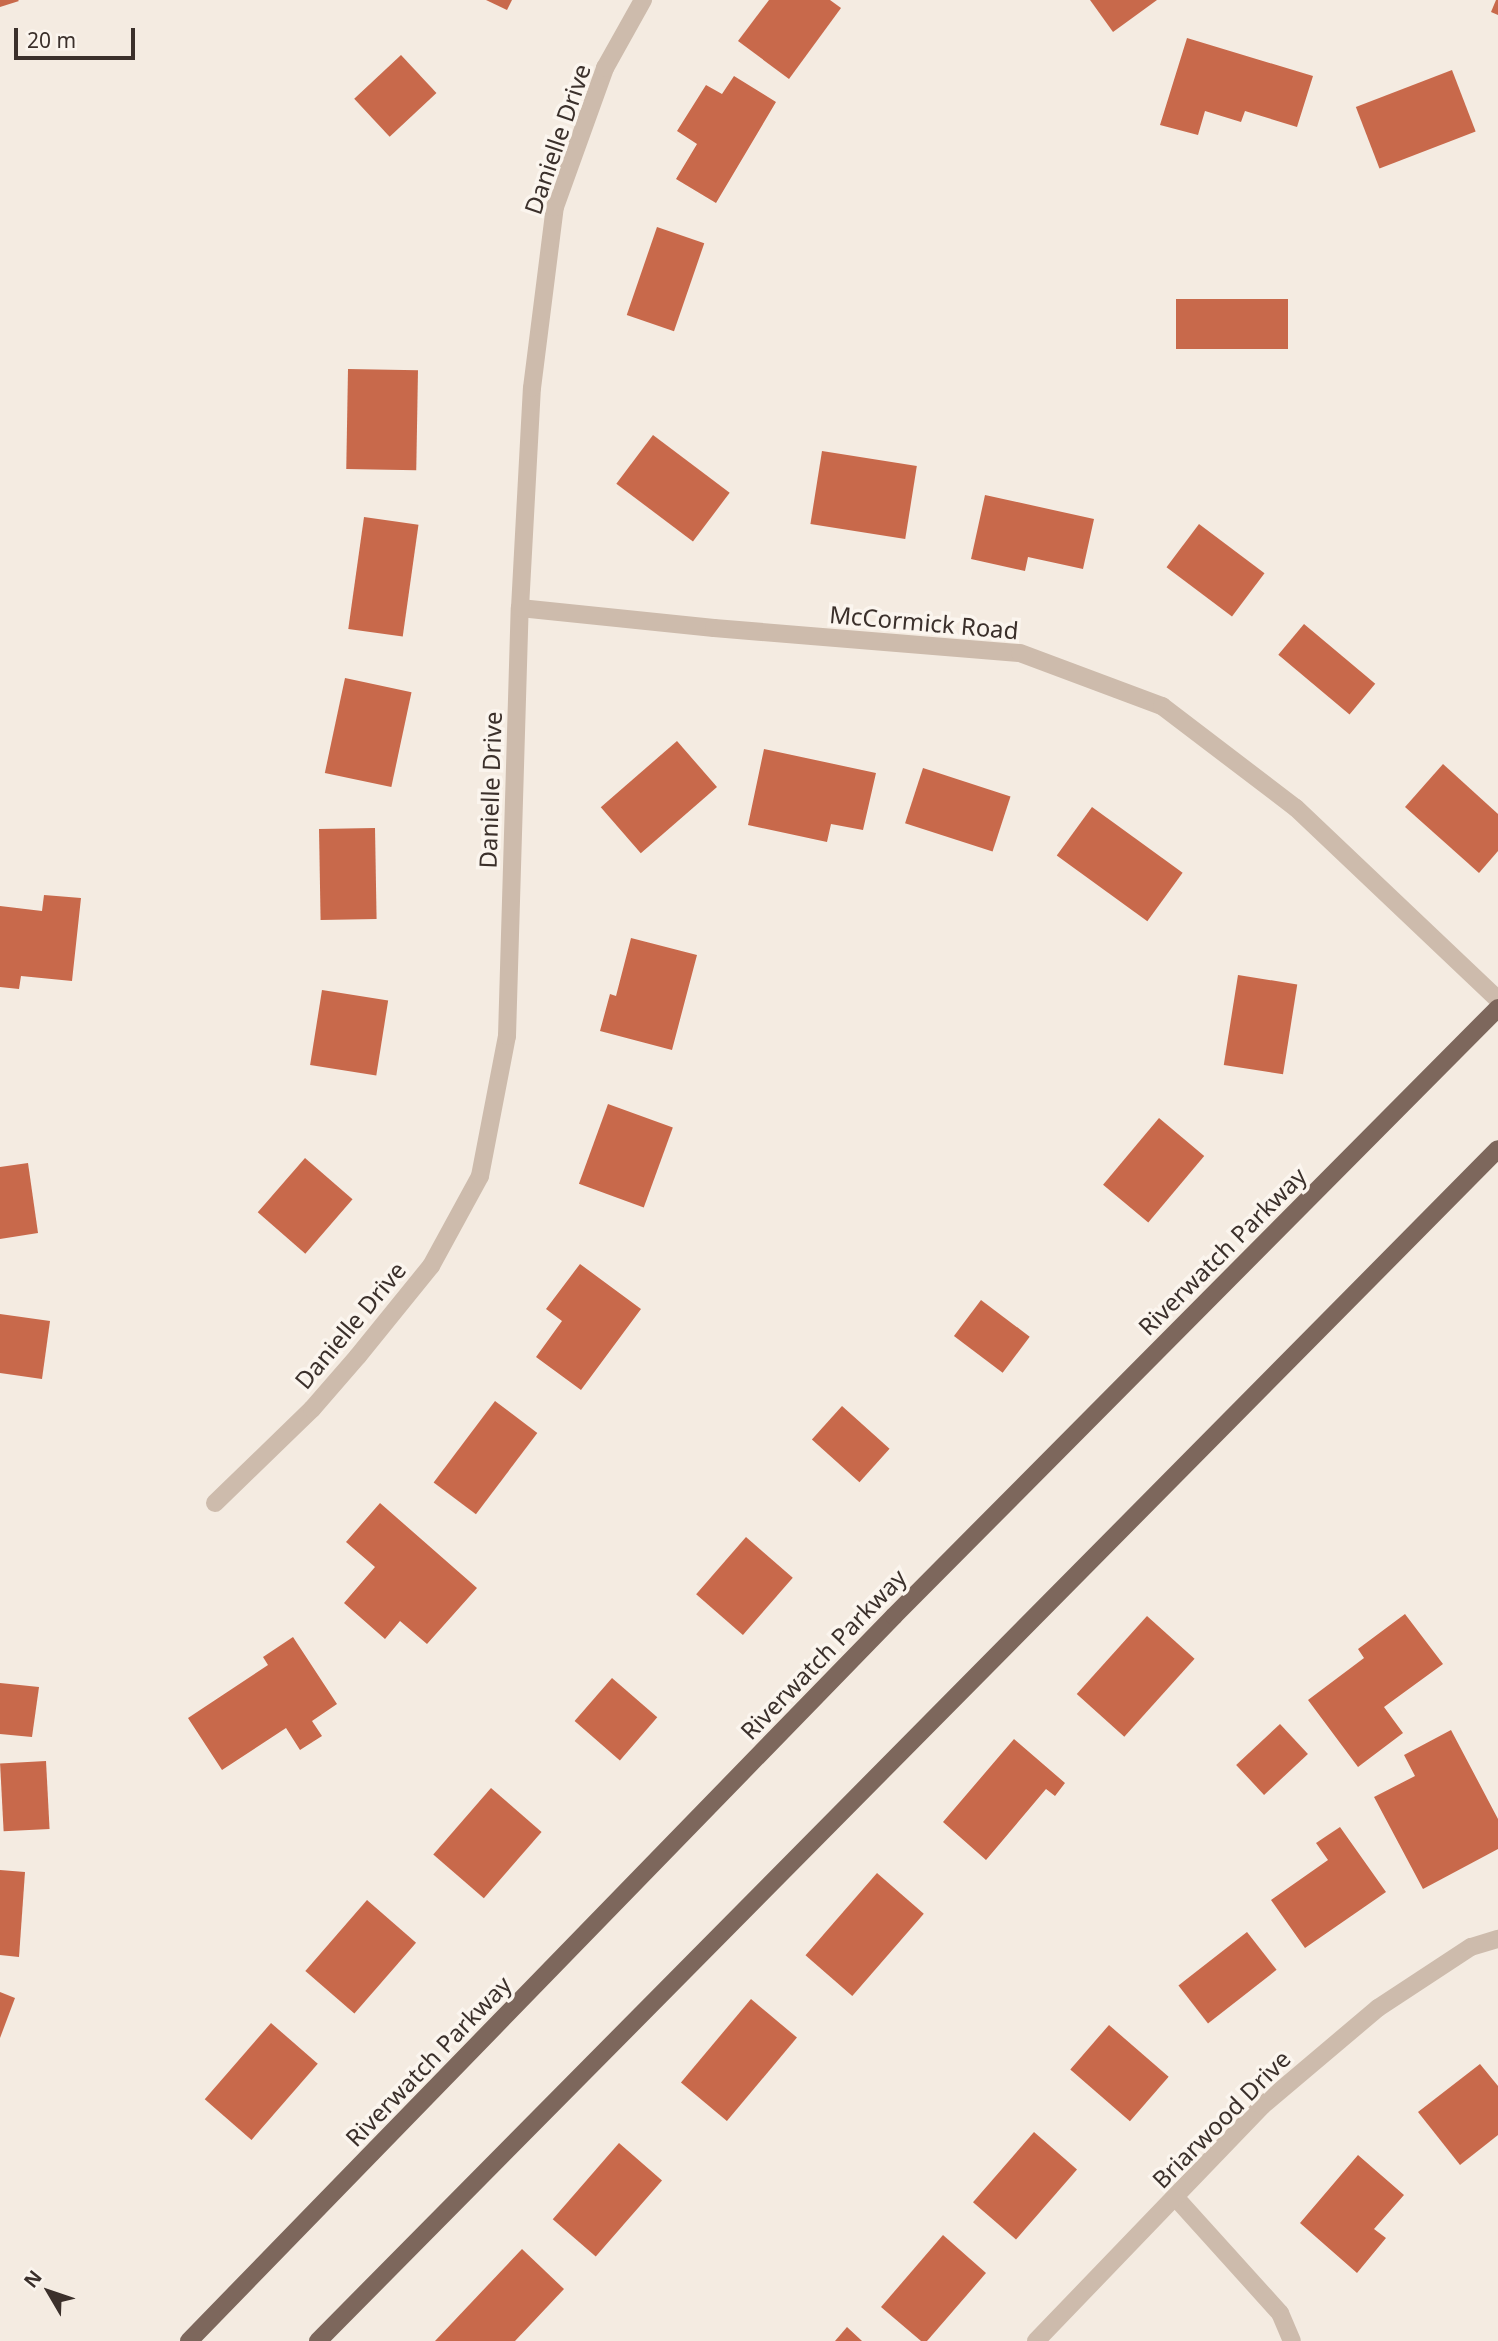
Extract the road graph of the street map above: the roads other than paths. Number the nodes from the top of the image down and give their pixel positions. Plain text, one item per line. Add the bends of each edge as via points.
1 (643, 0) edge
2 (520, 608) junction
3 (1498, 1000) edge
4 (1498, 1008) edge
5 (1498, 1149) edge
6 (215, 1503) dead end
7 (1498, 1939) edge
8 (1176, 2198) junction
9 (189, 2341) edge
10 (318, 2341) edge
11 (1036, 2341) edge
12 (1292, 2341) edge

1 - 2 street, Danielle Drive via 605,68 555,207 532,388
2 - 3 street, McCormick Road via 1020,653 1162,706 1296,808
2 - 6 street, Danielle Drive via 507,1036 480,1176 431,1266 407,1296 312,1409
4 - 9 main road, Riverwatch Parkway via 885,1626
5 - 10 main road
7 - 8 street, Briarwood Drive via 1471,1947 1378,2008 1262,2106
8 - 11 street, Briarwood Drive
8 - 12 street via 1280,2313

